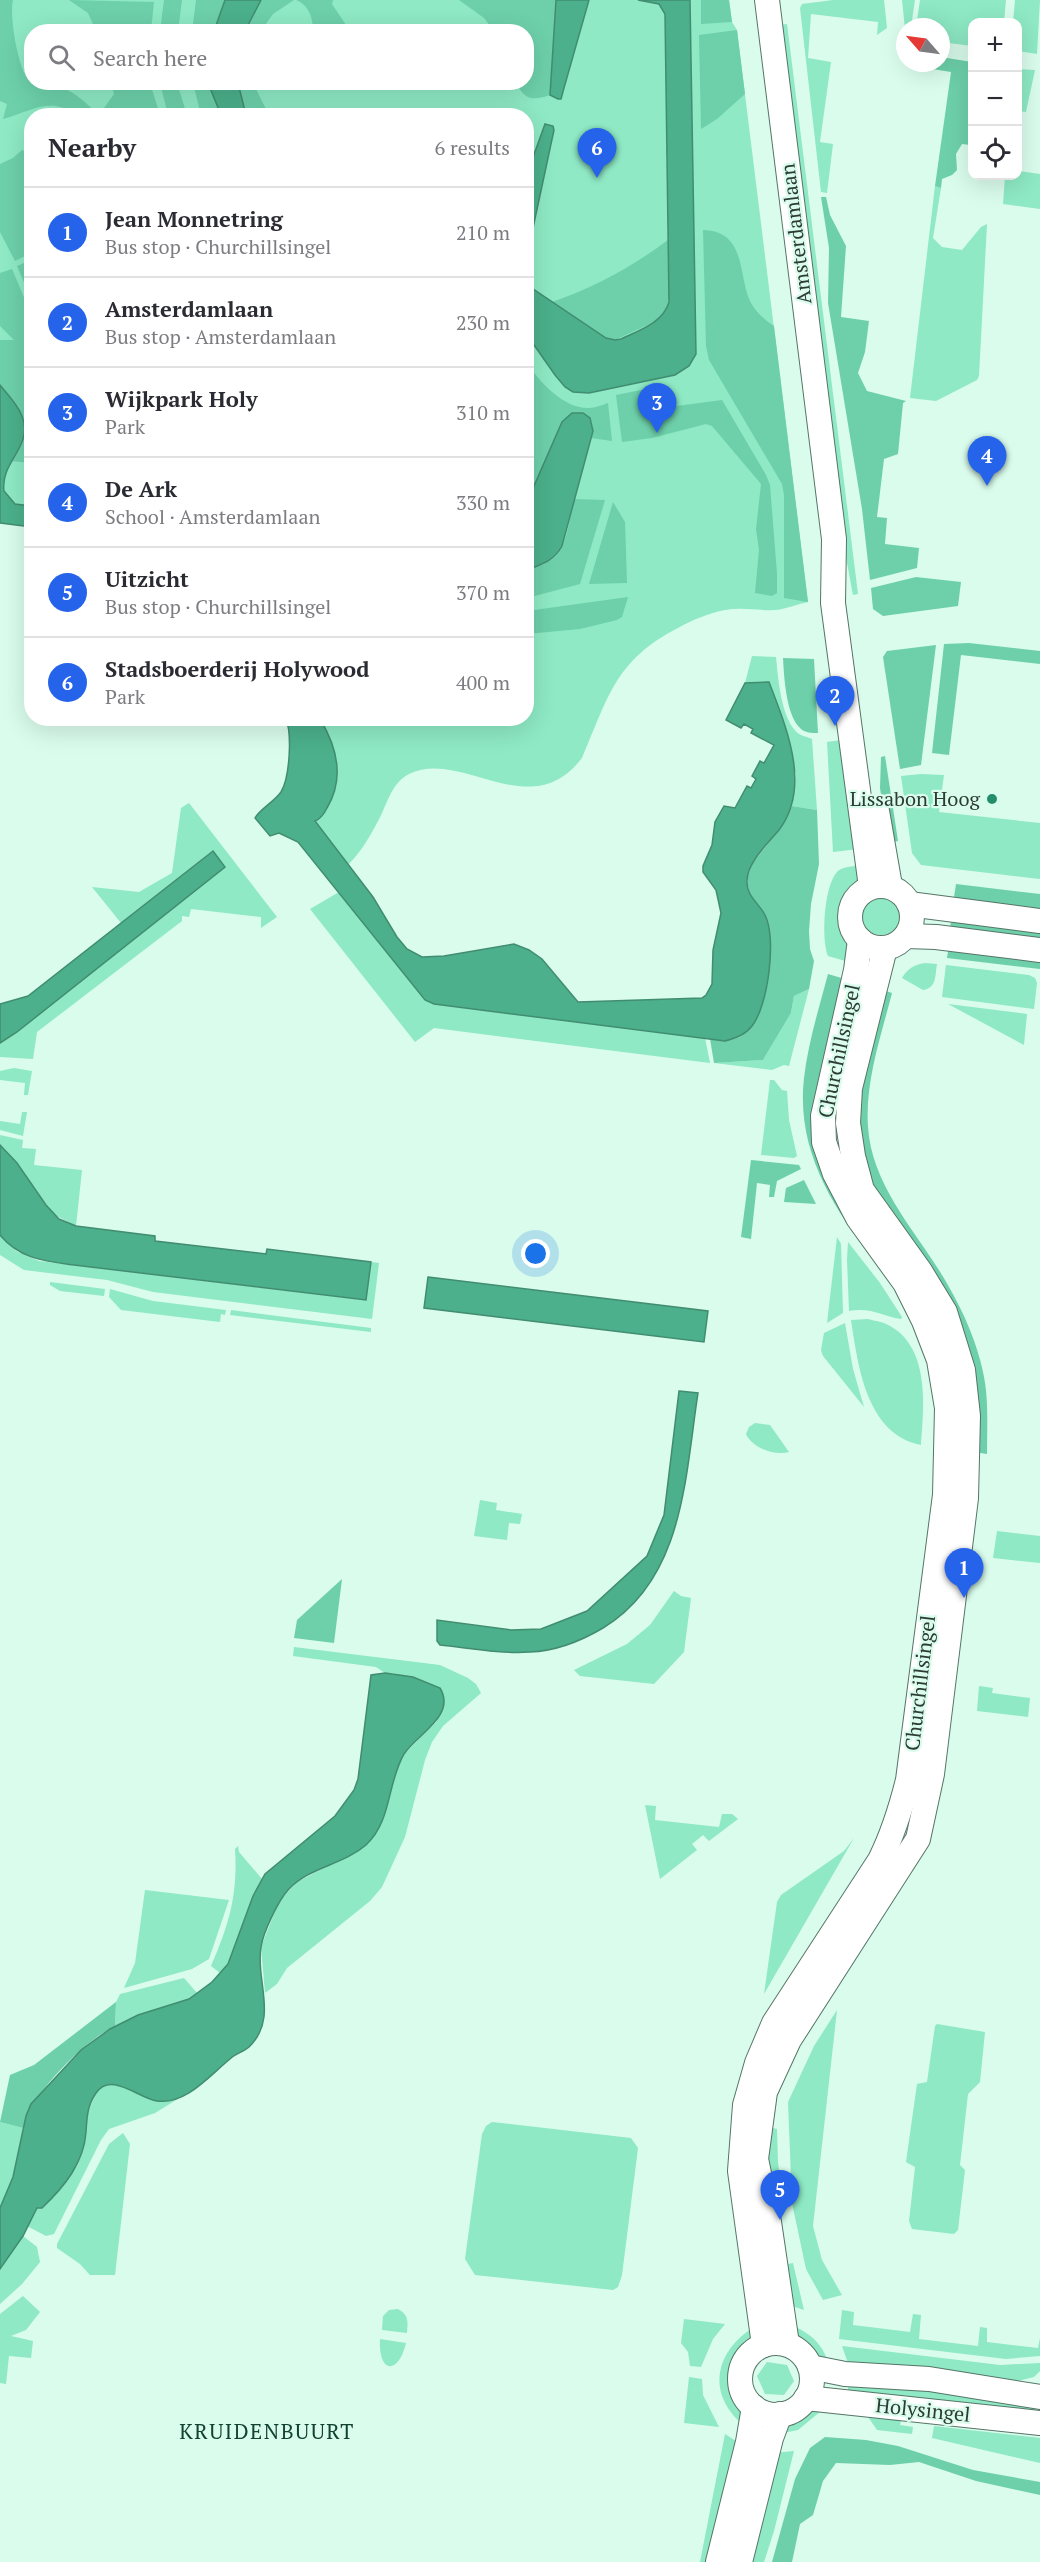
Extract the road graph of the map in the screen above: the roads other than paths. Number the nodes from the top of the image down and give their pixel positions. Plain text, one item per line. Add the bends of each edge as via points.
1 (767, 0) edge
2 (880, 887) junction
3 (909, 903) junction
4 (1040, 921) edge
5 (906, 936) junction
6 (860, 940) junction
7 (885, 948) junction
8 (1040, 950) edge
9 (776, 2345) junction
10 (810, 2367) junction
11 (1040, 2397) edge
12 (806, 2398) junction
13 (754, 2407) junction
14 (780, 2414) junction
15 (1040, 2423) edge
16 (718, 2562) edge
17 (741, 2562) edge

1 - 2 street, Amsterdamlaan via 834,539 833,603
2 - 3 street via 902,893
2 - 6 street via 857,896 850,910 851,927
3 - 4 street
3 - 5 street via 912,920
5 - 7 street
5 - 8 street
6 - 7 street via 872,947
6 - 9 street, Churchillsingel via 823,1116 824,1142 835,1174 858,1218 905,1283 939,1360 947,1408 945,1495 908,1780 891,1839 774,2023 745,2105 740,2171
7 - 9 street, Churchillsingel via 850,1088 848,1123 862,1190 945,1312 963,1370 968,1416 966,1498 932,1774 918,1839 789,2040 765,2092 756,2159 769,2222
9 - 10 street via 799,2351
9 - 13 street via 747,2358 741,2373 744,2394
10 - 11 street, Holysingel via 845,2374 929,2379
10 - 12 street via 812,2383
12 - 14 street via 795,2409
12 - 15 street, Holysingel
13 - 14 street
13 - 16 street
14 - 17 street

